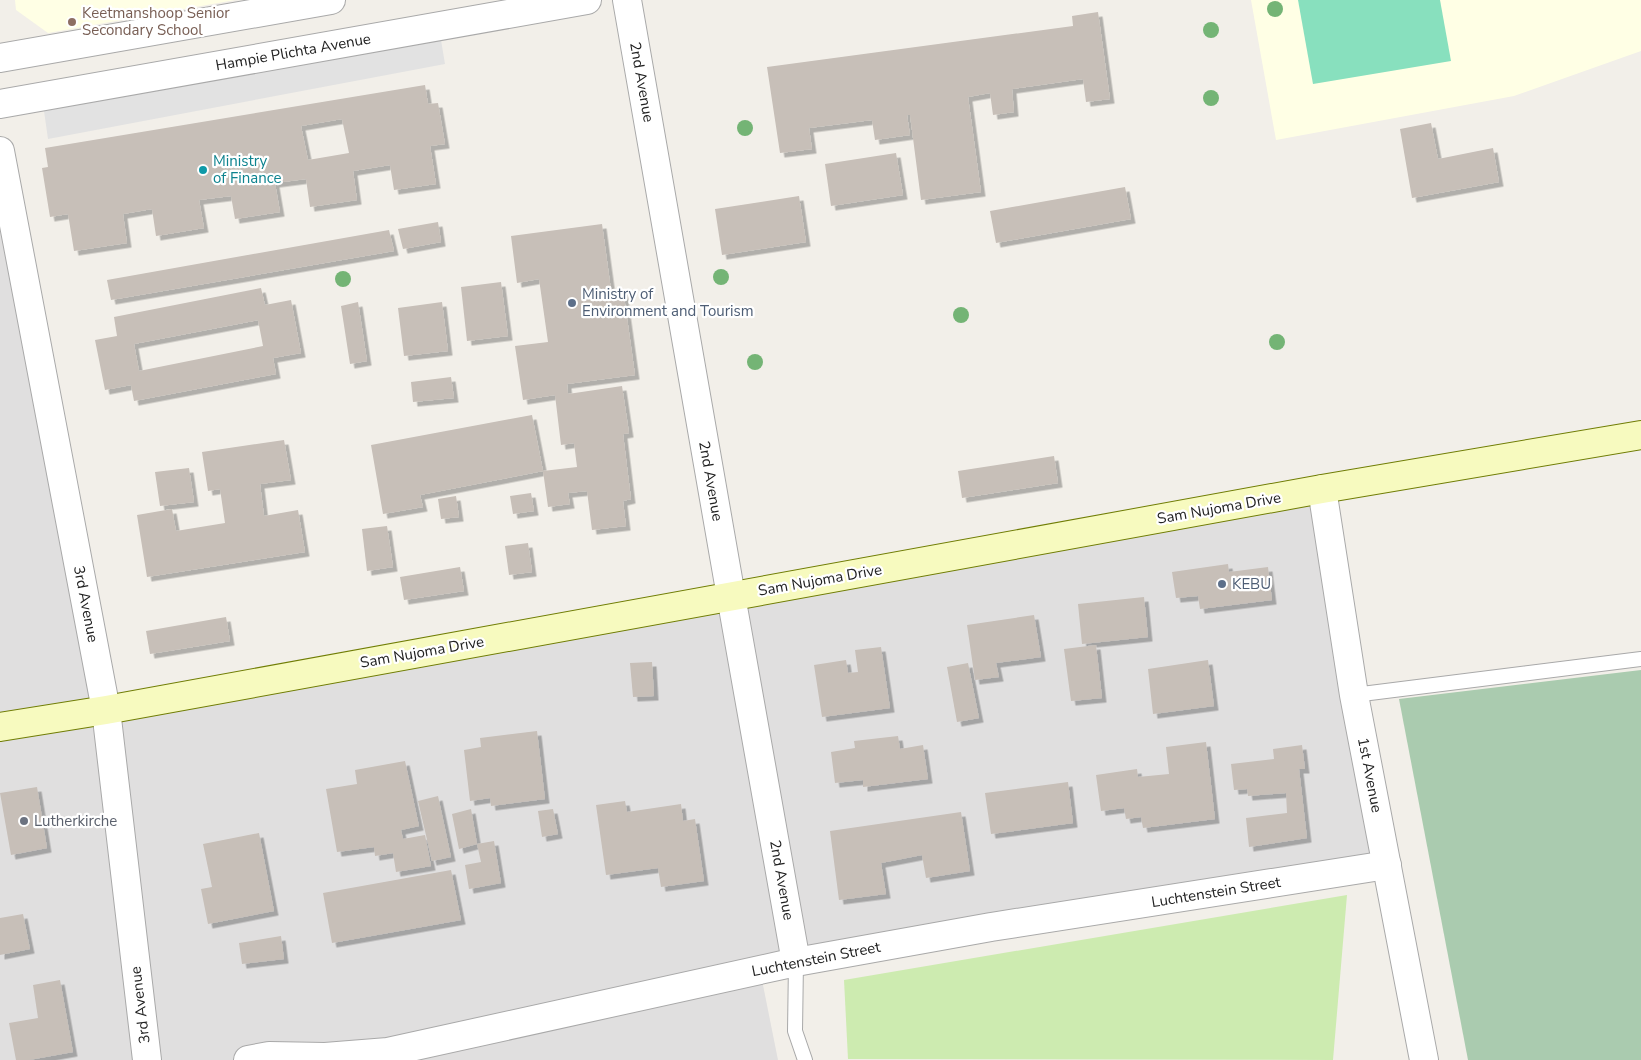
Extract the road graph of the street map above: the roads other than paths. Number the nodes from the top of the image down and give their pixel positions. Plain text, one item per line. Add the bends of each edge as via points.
1 (330, 0) edge
2 (587, 0) edge
3 (627, 0) edge
4 (0, 58) edge
5 (0, 104) edge
6 (0, 151) edge
7 (1641, 434) edge
8 (1322, 489) junction
9 (731, 596) junction
10 (1641, 659) edge
11 (1354, 695) junction
12 (106, 710) junction
13 (0, 727) edge
14 (1387, 865) junction
15 (796, 962) junction
16 (147, 1060) edge
17 (248, 1060) edge
18 (805, 1060) edge
19 (1424, 1060) edge

1 - 4 street
2 - 5 street, Hampie Plichta Avenue
3 - 9 street, 2nd Avenue
6 - 12 street, 3rd Avenue
7 - 8 main road, Sam Nujoma Drive
8 - 9 main road, Sam Nujoma Drive
8 - 11 street, 1st Avenue
9 - 12 main road, Sam Nujoma Drive
9 - 15 street, 2nd Avenue
10 - 11 lane
11 - 14 street, 1st Avenue
12 - 13 main road, Sam Nujoma Drive
12 - 16 street, 3rd Avenue
14 - 15 street, Luchtenstein Street
14 - 19 street, 1st Avenue
15 - 17 street, Luchtenstein Street via 388,1052 269,1056
15 - 18 lane via 796,1031

